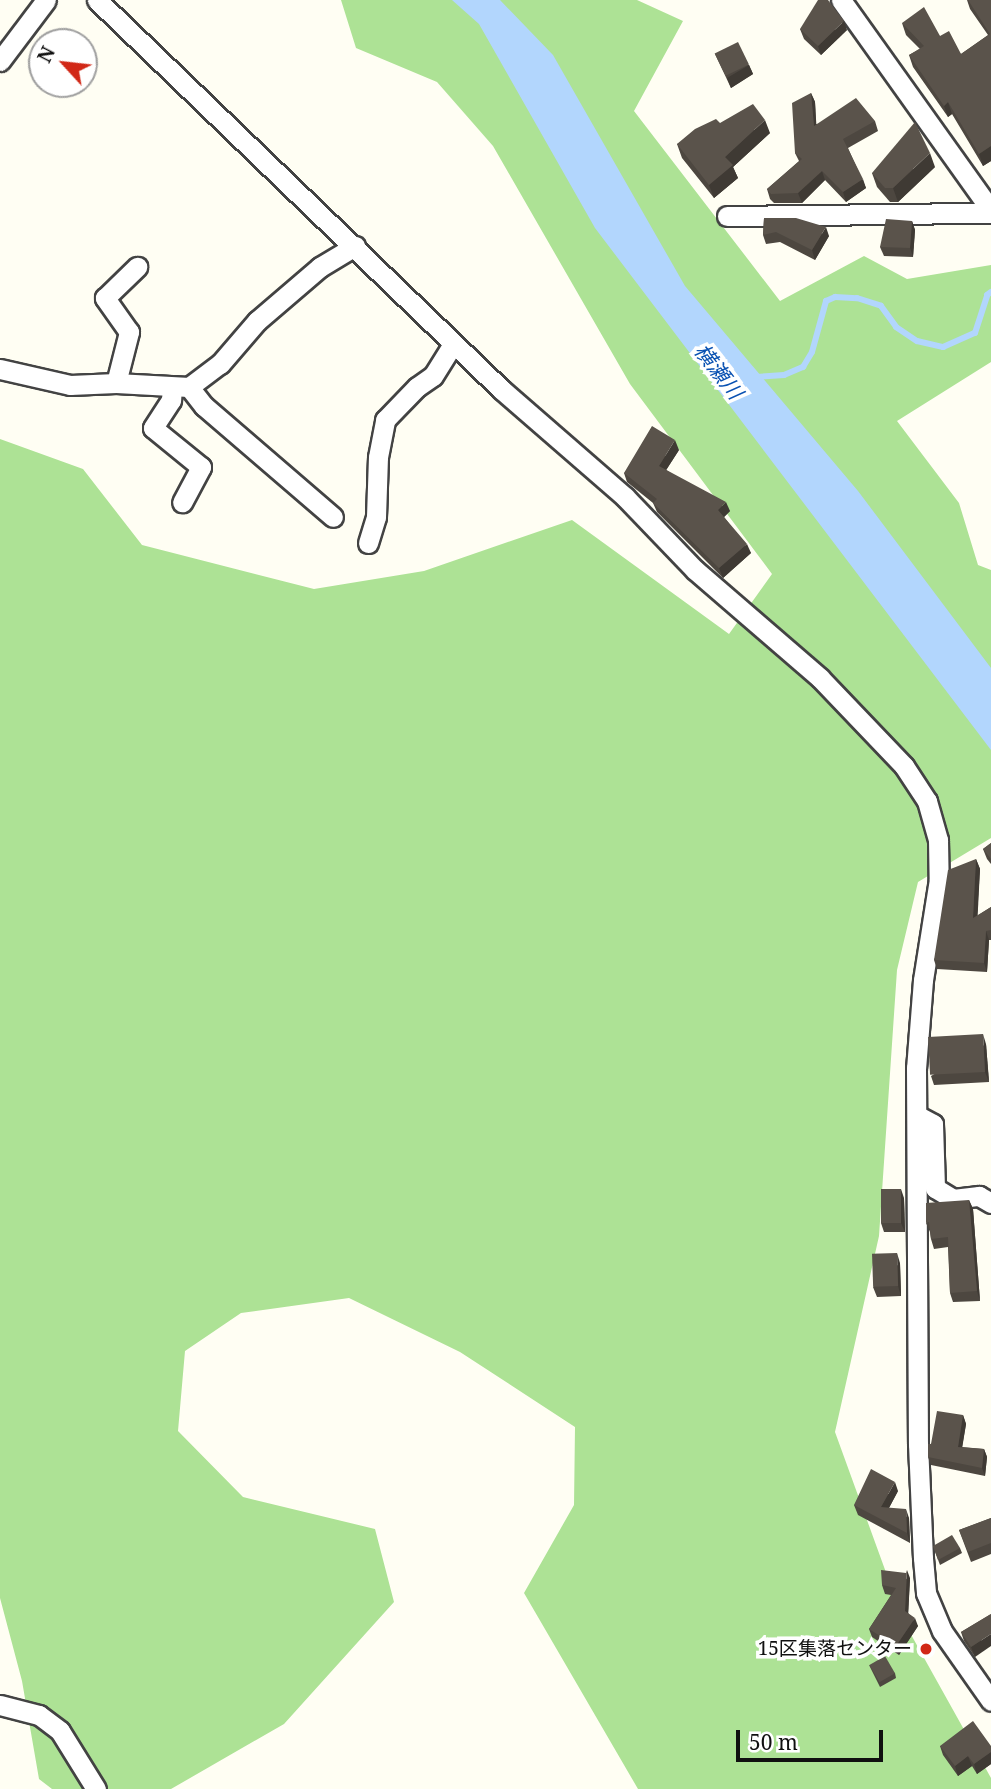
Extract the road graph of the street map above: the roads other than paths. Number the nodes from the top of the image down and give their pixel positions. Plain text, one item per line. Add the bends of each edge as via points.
1 (46, 0) edge
2 (97, 0) edge
3 (841, 0) edge
4 (0, 61) edge
5 (991, 211) edge
6 (727, 216) dead end
7 (355, 246) junction
8 (137, 267) dead end
9 (453, 344) junction
10 (0, 369) edge
11 (116, 383) junction
12 (180, 387) junction
13 (182, 502) dead end
14 (333, 517) dead end
15 (368, 543) dead end
16 (918, 1116) junction
17 (991, 1202) edge
18 (991, 1701) edge
19 (0, 1705) edge
20 (96, 1789) edge

1 - 4 street
2 - 7 street
3 - 5 street
5 - 6 street
7 - 9 street
7 - 12 street via 320,267 257,321 220,364
8 - 11 street via 105,298 129,331
9 - 15 street via 433,376 386,420 378,457 376,517
9 - 16 street via 625,497 695,570 836,694 904,766 927,801 938,840 939,879 923,980 916,1068
10 - 11 street via 70,385
11 - 12 street
12 - 13 street via 153,428 201,467
12 - 14 street
16 - 17 street via 933,1124 935,1188 953,1199 979,1196
16 - 18 street via 918,1444 926,1593 942,1631
19 - 20 street via 39,1715 60,1731

